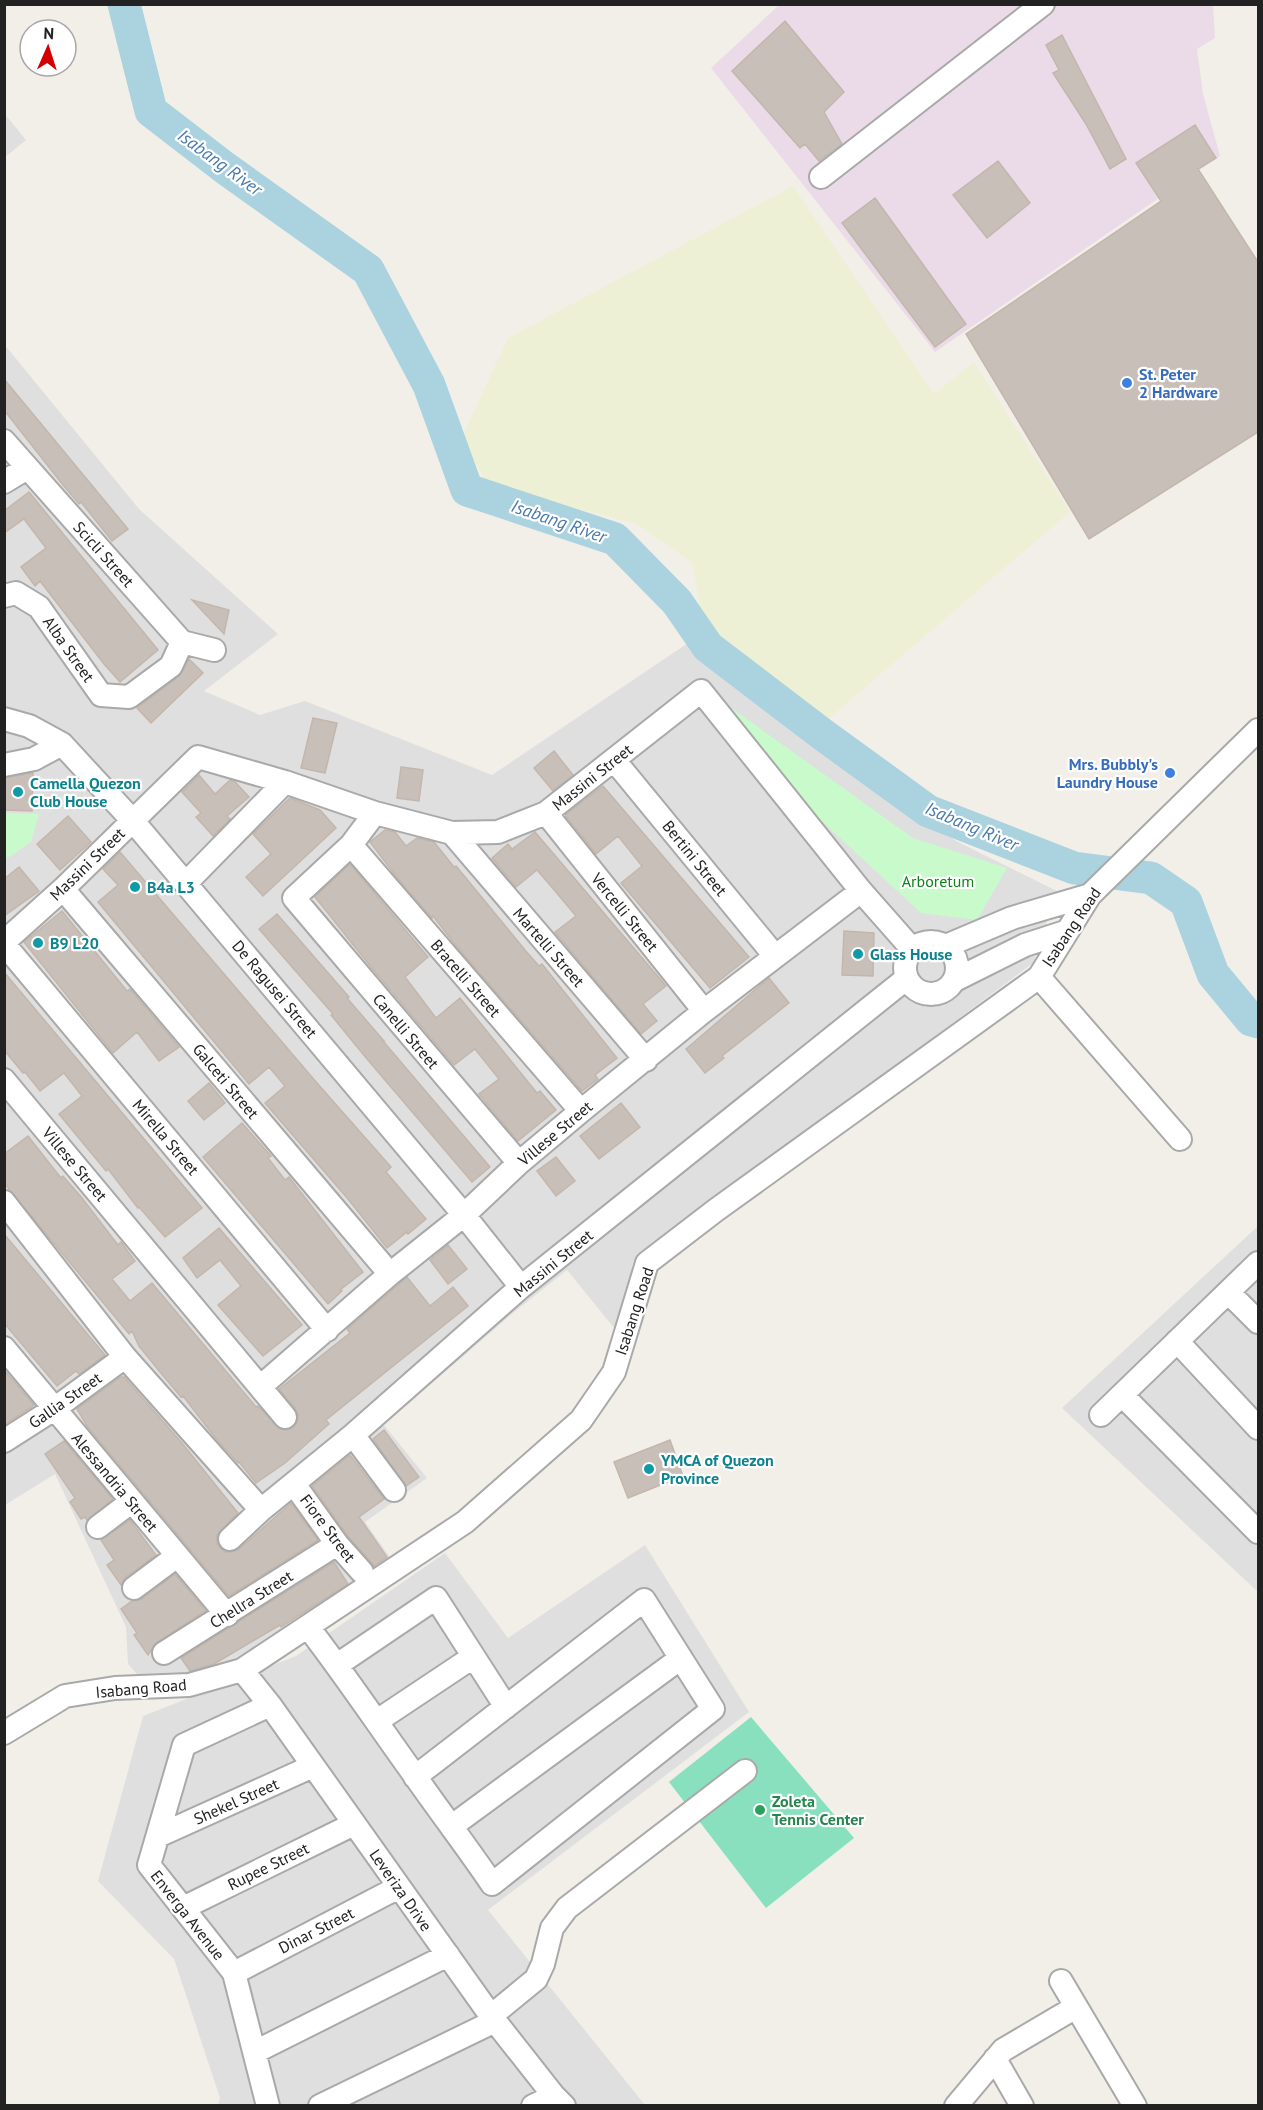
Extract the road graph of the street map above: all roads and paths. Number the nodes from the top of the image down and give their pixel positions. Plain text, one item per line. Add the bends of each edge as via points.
1 (1043, 4) edge
2 (821, 177) dead end
3 (4, 441) edge
4 (27, 468) junction
5 (4, 482) edge
6 (4, 596) edge
7 (183, 642) junction
8 (214, 650) dead end
9 (4, 719) edge
10 (1258, 730) edge
11 (62, 744) junction
12 (614, 760) junction
13 (4, 765) edge
14 (285, 782) junction
15 (375, 813) junction
16 (546, 813) junction
17 (133, 821) junction
18 (452, 833) junction
19 (351, 845) junction
20 (186, 884) junction
21 (63, 889) junction
22 (861, 891) junction
23 (1093, 892) junction
24 (1065, 932) junction
25 (4, 943) edge
26 (946, 946) junction
27 (913, 950) junction
28 (775, 956) junction
29 (1039, 977) junction
30 (907, 978) junction
31 (955, 980) junction
32 (704, 1011) junction
33 (646, 1060) junction
34 (4, 1080) edge
35 (580, 1111) junction
36 (1180, 1139) dead end
37 (519, 1163) junction
38 (4, 1202) edge
39 (464, 1215) junction
40 (1258, 1263) edge
41 (390, 1274) junction
42 (521, 1287) junction
43 (1228, 1292) junction
44 (1258, 1322) edge
45 (327, 1330) junction
46 (1177, 1341) junction
47 (5, 1349) edge
48 (125, 1357) junction
49 (261, 1387) junction
50 (1122, 1395) junction
51 (54, 1409) junction
52 (1101, 1415) dead end
53 (285, 1417) dead end
54 (1258, 1428) edge
55 (353, 1435) junction
56 (4, 1442) edge
57 (294, 1484) junction
58 (394, 1490) dead end
59 (132, 1502) junction
60 (261, 1510) junction
61 (98, 1527) dead end
62 (1258, 1532) edge
63 (230, 1539) dead end
64 (338, 1544) junction
65 (177, 1556) junction
66 (362, 1572) dead end
67 (134, 1588) dead end
68 (227, 1615) junction
69 (308, 1627) junction
70 (164, 1653) dead end
71 (473, 1657) junction
72 (681, 1658) junction
73 (337, 1665) junction
74 (242, 1670) junction
75 (270, 1705) junction
76 (506, 1707) junction
77 (377, 1721) junction
78 (4, 1733) edge
79 (313, 1766) junction
80 (745, 1771) dead end
81 (416, 1777) junction
82 (354, 1824) junction
83 (453, 1826) junction
84 (158, 1836) junction
85 (399, 1887) junction
86 (183, 1908) junction
87 (447, 1955) junction
88 (234, 1973) junction
89 (1060, 1981) dead end
90 (1076, 2007) junction
91 (493, 2019) junction
92 (255, 2052) junction
93 (995, 2059) junction
94 (550, 2102) edge
95 (268, 2106) edge
96 (320, 2106) edge
97 (956, 2106) edge
98 (1022, 2106) edge
99 (1135, 2106) edge

1 - 2 street
3 - 4 street, Scicli Street
4 - 5 street
4 - 7 street, Scicli Street
6 - 7 street, Alba Street via 16,593 39,607 101,694 129,697 171,666
7 - 8 street
9 - 11 street, De Ragusei Street via 29,726
10 - 23 street, Isabang Road
11 - 13 street via 34,759
11 - 17 street, De Ragusei Street
12 - 16 street, Massini Street
12 - 22 street, Massini Street via 701,691
12 - 28 street, Bertini Street
14 - 15 street, Massini Street
14 - 17 street, Massini Street via 198,757
14 - 20 street
15 - 18 street, Massini Street
15 - 19 street
16 - 18 street, Massini Street via 498,832
16 - 32 street, Vercelli Street
17 - 20 street, De Ragusei Street
17 - 21 street, Massini Street
18 - 33 street, Martelli Street
19 - 35 street, Bracelli Street
19 - 37 street, Canelli Street via 294,898
20 - 39 street, De Ragusei Street
21 - 25 street, Massini Street
21 - 41 street, Galceti Street
22 - 27 street, Massini Street
22 - 28 street, Villese Street
23 - 24 street, Isabang Road
23 - 26 street via 1012,918
24 - 29 street, Isabang Road
24 - 31 street via 1025,945
25 - 45 street, Mirella Street
26 - 27 street via 932,942
26 - 31 street via 957,963
27 - 30 street via 906,963
28 - 32 street, Villese Street
29 - 36 street
29 - 69 street, Isabang Road via 647,1263 614,1372 581,1420 465,1522
30 - 31 street via 918,990 934,994 943,992
30 - 42 street, Massini Street
32 - 33 street, Villese Street
33 - 35 street, Villese Street
34 - 49 street, Villese Street
35 - 37 street, Villese Street
37 - 39 street, Villese Street
38 - 48 street
39 - 41 street, Villese Street
39 - 42 street, De Ragusei Street
40 - 43 street
41 - 45 street, Villese Street
42 - 55 street, Massini Street
43 - 44 street
43 - 46 street
45 - 49 street, Villese Street
46 - 50 street
46 - 54 street
47 - 51 street, Alessandria Street
48 - 51 street, Gallia Street
48 - 60 street
49 - 53 street, Villese Street
50 - 52 street
50 - 62 street
51 - 56 street, Gallia Street
51 - 59 street, Alessandria Street
55 - 57 street, Massini Street
55 - 58 street
57 - 60 street, Massini Street
57 - 64 street, Fiore Street
59 - 61 street
59 - 65 street, Alessandria Street
60 - 63 street, Massini Street
64 - 66 street, Fiore Street
64 - 68 street, Chellra Street
65 - 67 street
65 - 68 street, Alessandria Street
68 - 70 street, Chellra Street
69 - 73 street
69 - 74 street, Isabang Road
71 - 73 street via 436,1599
71 - 76 street
71 - 77 street
72 - 76 street via 644,1600
72 - 83 street
72 - 83 street via 713,1709 492,1884
73 - 77 street
74 - 75 street, Leveriza Drive
74 - 78 street, Isabang Road via 189,1685 115,1688 65,1696
75 - 79 street, Leveriza Drive
75 - 84 street, Enverga Avenue via 184,1745
76 - 81 street
77 - 81 street
79 - 82 street, Leveriza Drive
79 - 84 street, Shekel Street
80 - 91 street via 567,1908 552,1928 536,1979
81 - 83 street
82 - 85 street, Leveriza Drive
82 - 86 street, Rupee Street
84 - 86 street, Enverga Avenue via 149,1865
85 - 87 street, Leveriza Drive
85 - 88 street, Dinar Street
86 - 88 street, Enverga Avenue
87 - 91 street, Leveriza Drive
87 - 92 street
88 - 92 street, Enverga Avenue
89 - 90 street
90 - 93 street via 1003,2050
90 - 99 street
91 - 94 street, Leveriza Drive
91 - 96 street
92 - 95 street, Enverga Avenue
93 - 97 street
93 - 98 street

